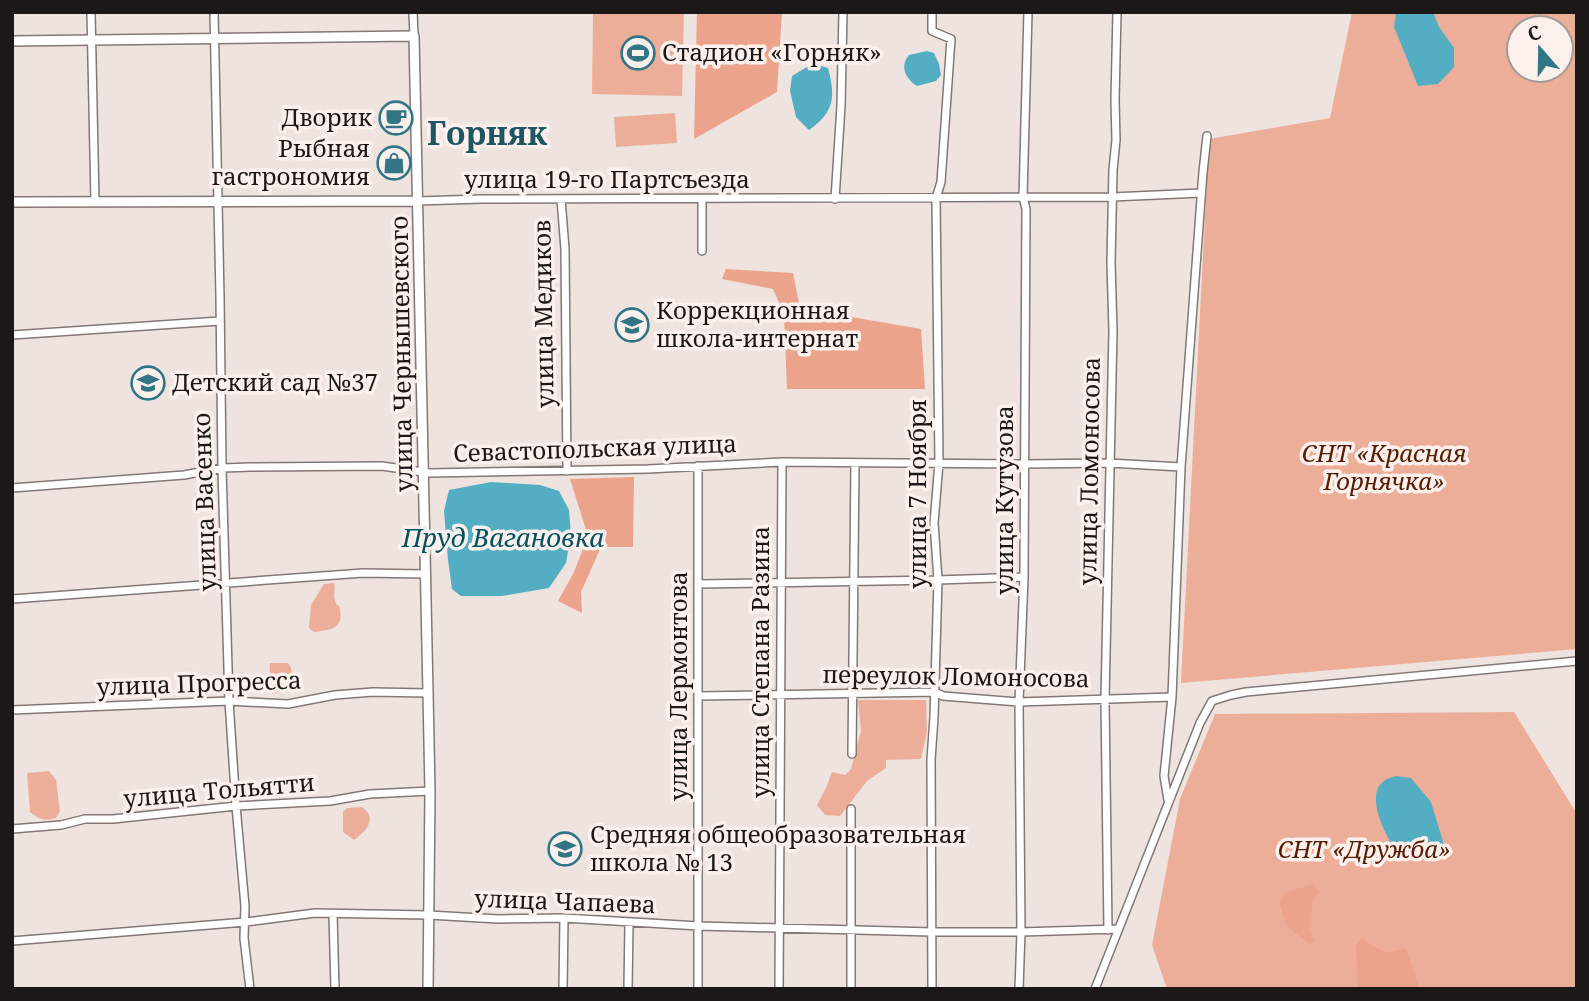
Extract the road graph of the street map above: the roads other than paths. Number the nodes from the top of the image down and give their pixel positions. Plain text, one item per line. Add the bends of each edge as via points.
1 (91, 12) edge
2 (214, 12) edge
3 (413, 12) edge
4 (843, 12) edge
5 (932, 12) edge
6 (1028, 12) edge
7 (1117, 12) edge
8 (414, 36) junction
9 (214, 39) junction
10 (92, 40) junction
11 (12, 41) edge
12 (1207, 136) dead end
13 (1201, 193) junction
14 (1023, 197) junction
15 (1112, 197) junction
16 (936, 198) junction
17 (561, 199) junction
18 (702, 199) junction
19 (835, 199) junction
20 (417, 201) junction
21 (12, 202) edge
22 (95, 202) junction
23 (218, 202) junction
24 (702, 251) dead end
25 (220, 321) junction
26 (12, 335) edge
27 (782, 462) junction
28 (855, 463) junction
29 (939, 463) junction
30 (1109, 463) junction
31 (1024, 464) junction
32 (698, 466) junction
33 (1181, 467) junction
34 (222, 468) junction
35 (567, 471) junction
36 (424, 472) junction
37 (12, 488) edge
38 (426, 574) junction
39 (1024, 577) junction
40 (937, 580) junction
41 (855, 582) junction
42 (781, 583) junction
43 (226, 584) junction
44 (698, 584) junction
45 (12, 599) edge
46 (1577, 661) edge
47 (935, 692) junction
48 (428, 693) junction
49 (853, 693) junction
50 (781, 694) junction
51 (698, 696) junction
52 (1172, 697) junction
53 (1105, 699) junction
54 (229, 701) junction
55 (1019, 702) junction
56 (12, 709) edge
57 (852, 754) dead end
58 (430, 791) junction
59 (1168, 801) junction
60 (236, 806) junction
61 (851, 809) dead end
62 (12, 829) edge
63 (333, 915) junction
64 (429, 915) junction
65 (564, 918) junction
66 (246, 922) junction
67 (629, 923) junction
68 (699, 926) junction
69 (779, 928) junction
70 (851, 929) junction
71 (1118, 929) junction
72 (1108, 930) junction
73 (932, 932) junction
74 (1021, 932) junction
75 (12, 941) edge
76 (250, 989) edge
77 (335, 989) edge
78 (428, 989) edge
79 (563, 989) edge
80 (628, 989) edge
81 (698, 989) edge
82 (779, 989) edge
83 (851, 989) edge
84 (932, 989) edge
85 (1019, 989) edge
86 (1095, 989) edge

1 - 10 street
2 - 9 street, улица Васенко
3 - 8 street, улица Чернышевского
4 - 19 street
5 - 16 street, улица 7 Ноября via 932,31 951,40
6 - 14 street, улица Кутузова
7 - 15 street, улица Ломоносова
8 - 9 street
8 - 20 street, улица Чернышевского
9 - 10 street
9 - 23 street, улица Васенко
10 - 11 street
10 - 22 street
12 - 13 street
13 - 15 street, улица 19-го Партсъезда
13 - 33 street
14 - 15 street, улица 19-го Партсъезда
14 - 16 street, улица 19-го Партсъезда
14 - 31 street, улица Кутузова
15 - 30 street, улица Ломоносова
16 - 19 street, улица 19-го Партсъезда
16 - 29 street, улица 7 Ноября
17 - 18 street, улица 19-го Партсъезда
17 - 20 street, улица 19-го Партсъезда
17 - 35 street, улица Медиков
18 - 19 street, улица 19-го Партсъезда
18 - 24 street
20 - 23 street, улица 19-го Партсъезда
20 - 36 street, улица Чернышевского
21 - 22 street, улица 19-го Партсъезда
22 - 23 street, улица 19-го Партсъезда
23 - 25 street, улица Васенко
25 - 26 street
25 - 34 street, улица Васенко
27 - 28 street, Севастопольская улица
27 - 32 street, Севастопольская улица
27 - 42 street, улица Степана Разина
28 - 29 street, Севастопольская улица
28 - 41 street
29 - 31 street, Севастопольская улица
29 - 40 street, улица 7 Ноября via 934,523
30 - 31 street, Севастопольская улица
30 - 33 street, Севастопольская улица
30 - 53 street, улица Ломоносова
31 - 39 street, улица Кутузова
32 - 35 street, Севастопольская улица
32 - 44 street, улица Лермонтова
33 - 52 street
34 - 36 street, Севастопольская улица via 382,466
34 - 37 street, Севастопольская улица
34 - 43 street, улица Васенко
35 - 36 street, Севастопольская улица
36 - 38 street, улица Чернышевского
38 - 43 street via 363,573
38 - 48 street, улица Чернышевского
39 - 40 street
39 - 55 street, улица Кутузова
40 - 41 street
40 - 47 street, улица 7 Ноября
41 - 42 street
41 - 49 street
42 - 44 street
42 - 50 street, улица Степана Разина
43 - 45 street
43 - 54 street, улица Васенко
44 - 51 street, улица Лермонтова
46 - 59 street via 1220,697 1212,701 1200,723
47 - 49 street, переулок Ломоносова
47 - 55 street, переулок Ломоносова
47 - 73 street, улица 7 Ноября
48 - 54 street, улица Прогресса via 373,692 288,704
48 - 58 street, улица Чернышевского
49 - 50 street, переулок Ломоносова
49 - 57 street
50 - 51 street, переулок Ломоносова
50 - 69 street, улица Степана Разина
51 - 68 street, улица Лермонтова
52 - 53 street, переулок Ломоносова
52 - 59 street via 1164,776
53 - 55 street, переулок Ломоносова
53 - 72 street, улица Ломоносова
54 - 56 street, улица Прогресса
54 - 60 street, улица Васенко
55 - 74 street, улица Кутузова
58 - 60 street, улица Тольятти
58 - 64 street, улица Чернышевского
59 - 71 street
60 - 62 street, улица Тольятти
60 - 66 street, улица Васенко
61 - 70 street
63 - 64 street, улица Чапаева
63 - 66 street, улица Чапаева
63 - 77 street
64 - 65 street, улица Чапаева
64 - 78 street, улица Чернышевского
65 - 67 street, улица Чапаева
65 - 79 street
66 - 75 street, улица Чапаева
66 - 76 street, улица Васенко
67 - 68 street, улица Чапаева
67 - 80 street
68 - 69 street, улица Чапаева
68 - 81 street, улица Лермонтова
69 - 70 street, улица Чапаева
69 - 82 street, улица Степана Разина
70 - 73 street, улица Чапаева
70 - 83 street
71 - 72 street, улица Чапаева
71 - 86 street
72 - 74 street, улица Чапаева
73 - 74 street, улица Чапаева
73 - 84 street, улица 7 Ноября
74 - 85 street, улица Кутузова

